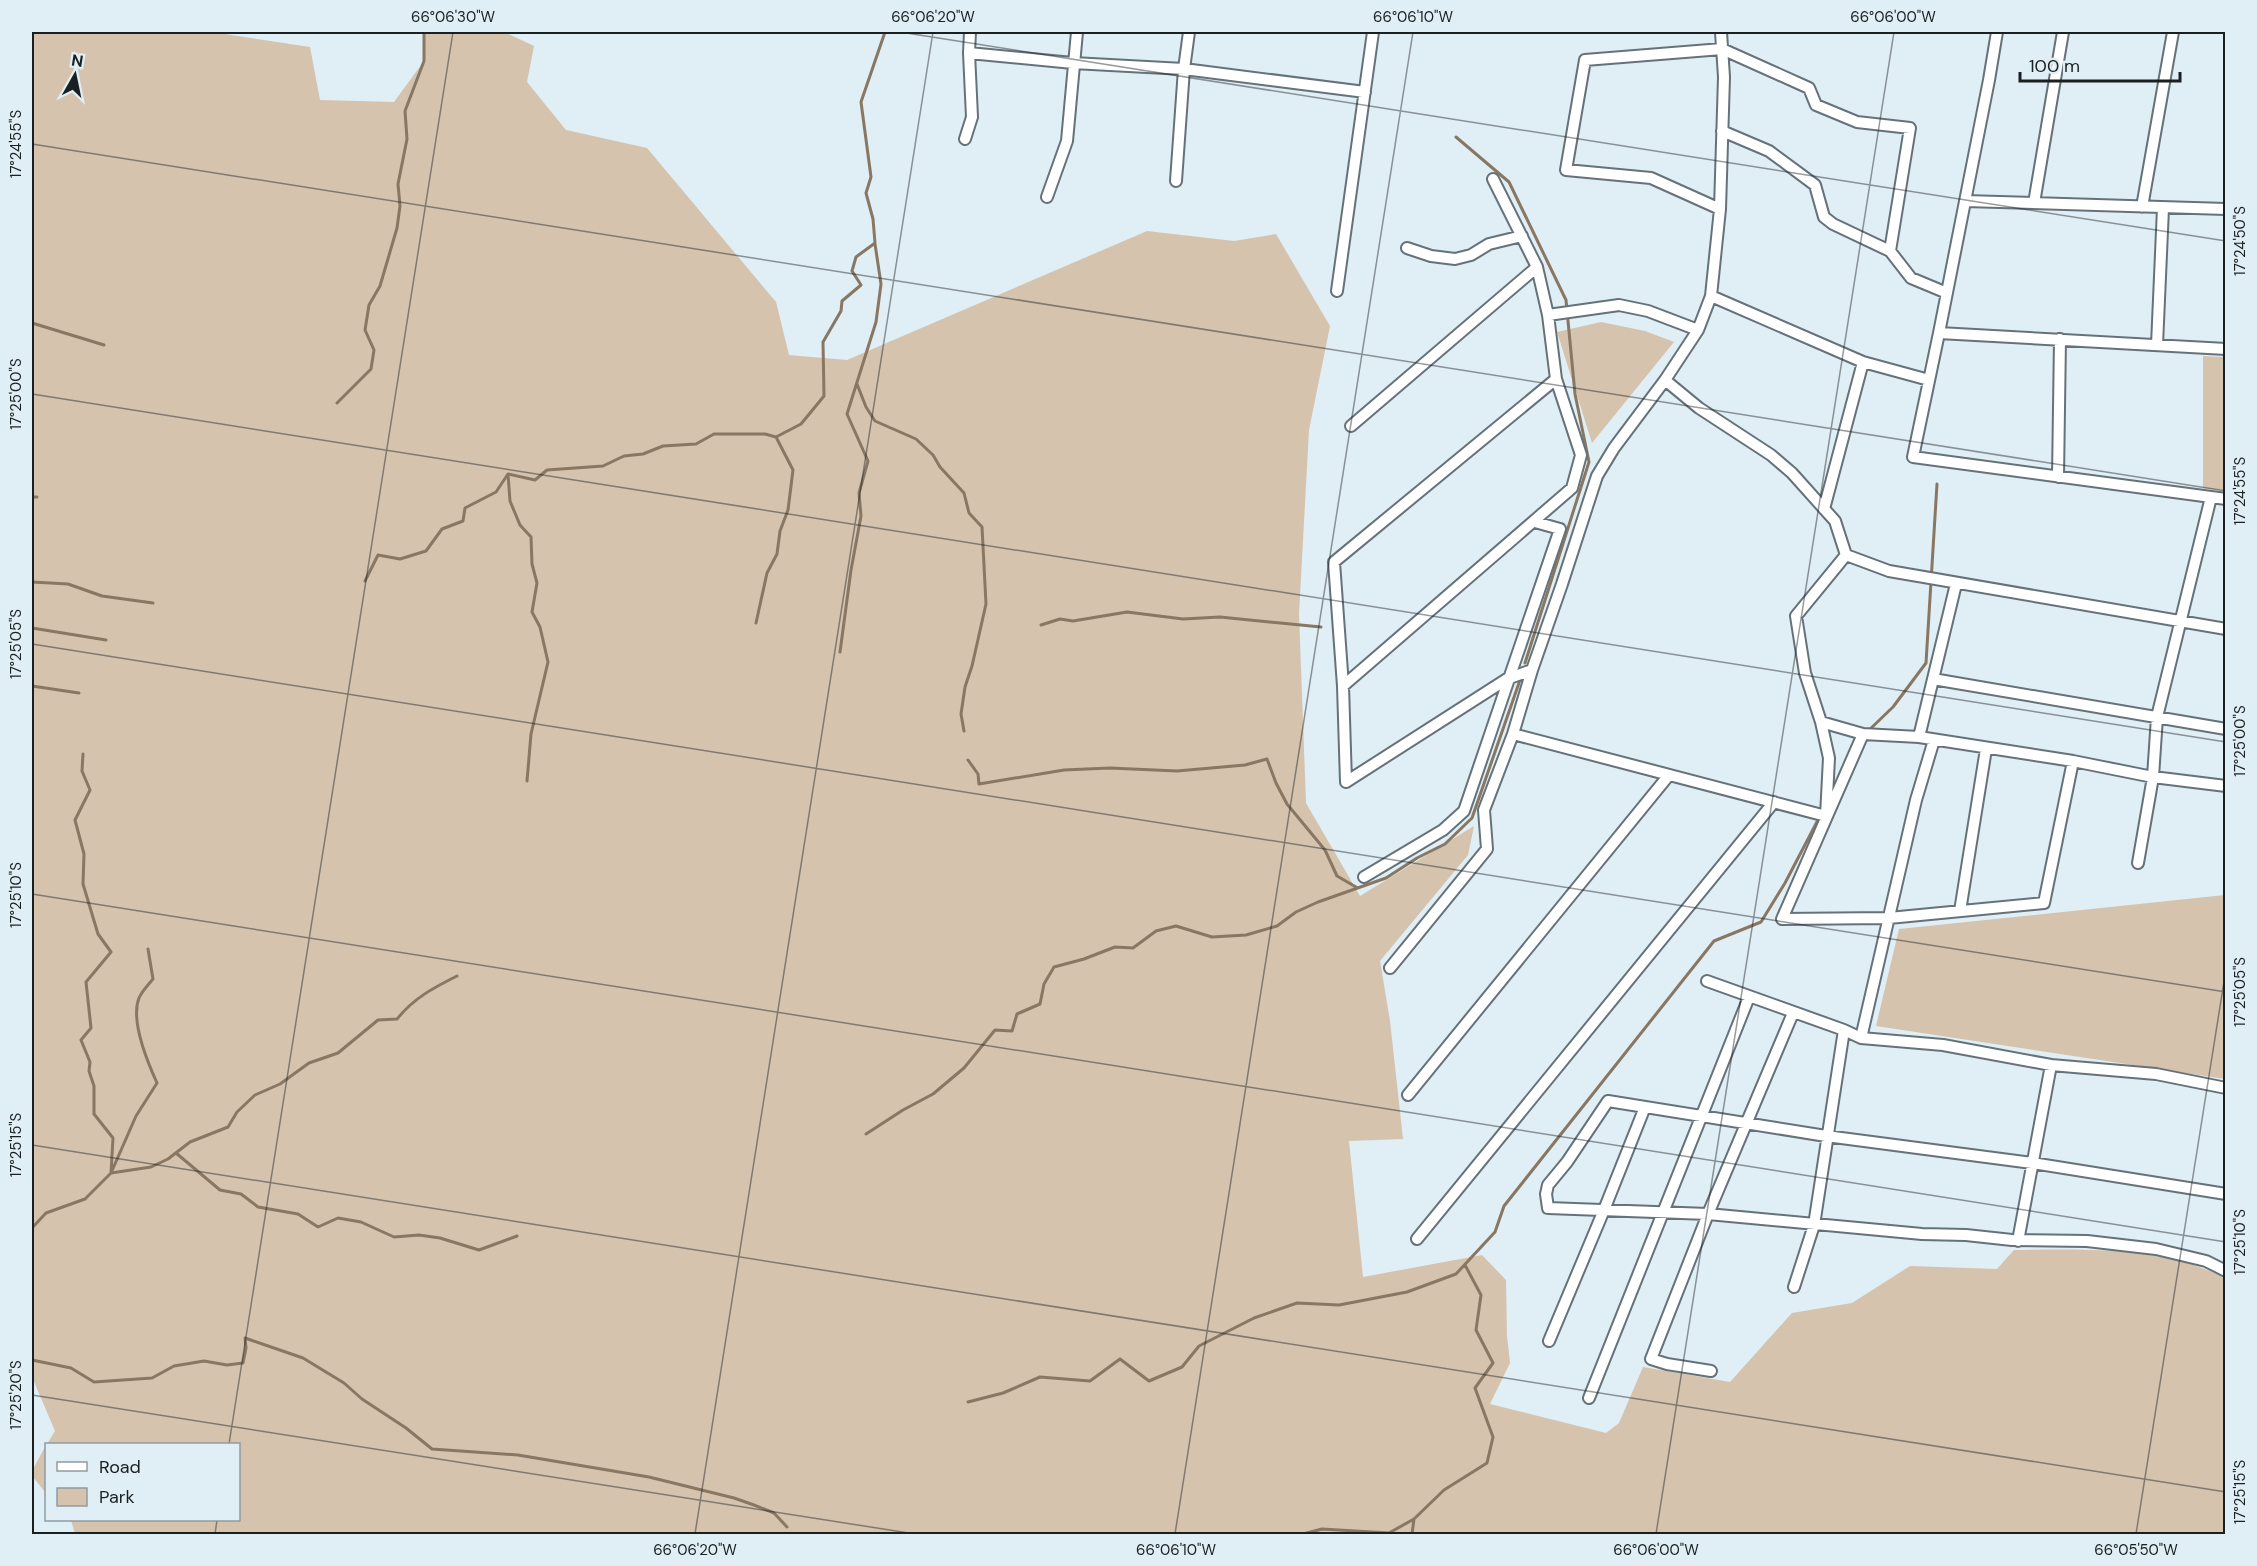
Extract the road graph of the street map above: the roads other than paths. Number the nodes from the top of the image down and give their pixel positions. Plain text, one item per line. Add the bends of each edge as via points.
1 (970, 32) edge
2 (1077, 32) edge
3 (1189, 32) edge
4 (1372, 32) edge
5 (1721, 32) edge
6 (1997, 32) edge
7 (2063, 32) edge
8 (2173, 32) edge
9 (1722, 49) junction
10 (969, 53) junction
11 (1073, 63) junction
12 (1184, 69) junction
13 (1365, 92) junction
14 (1722, 131) junction
15 (964, 140) dead end
16 (1493, 179) dead end
17 (1176, 181) dead end
18 (1047, 197) dead end
19 (1965, 201) junction
20 (2034, 203) junction
21 (2142, 207) junction
22 (2163, 208) junction
23 (1720, 209) junction
24 (2226, 209) edge
25 (1522, 236) junction
26 (1407, 248) dead end
27 (1890, 251) junction
28 (1537, 267) junction
29 (1337, 291) dead end
30 (1947, 293) junction
31 (1711, 296) junction
32 (1548, 315) junction
33 (1698, 330) junction
34 (1939, 333) junction
35 (2060, 339) junction
36 (2157, 345) junction
37 (2226, 349) edge
38 (1863, 362) junction
39 (1556, 379) junction
40 (1665, 380) junction
41 (1929, 380) junction
42 (1351, 426) dead end
43 (2058, 477) junction
44 (2211, 497) junction
45 (2226, 499) edge
46 (1824, 509) junction
47 (1535, 522) junction
48 (1846, 555) junction
49 (1956, 584) junction
50 (2181, 621) junction
51 (2226, 629) edge
52 (1532, 670) junction
53 (1509, 678) junction
54 (1934, 678) junction
55 (1343, 686) junction
56 (2157, 717) junction
57 (1821, 722) junction
58 (2226, 729) edge
59 (1513, 734) junction
60 (1863, 734) junction
61 (1919, 737) junction
62 (1934, 740) junction
63 (1986, 749) junction
64 (2073, 761) junction
65 (1668, 775) junction
66 (2153, 777) junction
67 (2226, 786) edge
68 (1774, 802) junction
69 (1826, 816) junction
70 (2138, 863) dead end
71 (1364, 877) dead end
72 (1960, 911) junction
73 (1889, 918) junction
74 (1390, 968) dead end
75 (1707, 981) dead end
76 (1749, 997) junction
77 (1793, 1013) junction
78 (1844, 1030) junction
79 (1861, 1038) junction
80 (2051, 1065) junction
81 (2226, 1088) edge
82 (1408, 1095) dead end
83 (1645, 1107) junction
84 (1701, 1116) junction
85 (1746, 1123) junction
86 (1826, 1136) junction
87 (2032, 1163) junction
88 (2226, 1194) edge
89 (1604, 1210) junction
90 (1664, 1212) junction
91 (1708, 1214) junction
92 (1814, 1225) junction
93 (1417, 1239) dead end
94 (2018, 1240) junction
95 (2226, 1271) edge
96 (1794, 1287) dead end
97 (1549, 1341) dead end
98 (1711, 1371) dead end
99 (1589, 1398) dead end

1 - 10 street
2 - 11 street
3 - 12 street
4 - 13 street
5 - 9 street
6 - 19 street
7 - 20 street
8 - 21 street
9 - 14 street
9 - 23 street via 1585,60 1566,170 1651,178
9 - 27 street via 1809,88 1816,105 1857,122 1910,128
10 - 11 street
10 - 15 street via 972,117
11 - 12 street
11 - 18 street via 1067,141
12 - 13 street
12 - 17 street
13 - 29 street
14 - 23 street
14 - 27 street via 1769,151 1815,185 1824,217 1833,224
16 - 25 street
19 - 20 street
19 - 30 street
20 - 21 street
21 - 22 street
22 - 24 street
22 - 36 street
23 - 31 street
25 - 26 street via 1488,244 1455,260
25 - 28 street
27 - 30 street via 1911,278
28 - 32 street
28 - 42 street
30 - 34 street
31 - 33 street
31 - 38 street
32 - 33 street via 1619,306 1648,311
32 - 39 street
33 - 40 street
34 - 35 street
34 - 41 street
35 - 36 street
35 - 43 street
36 - 37 street
38 - 41 street
38 - 46 street
39 - 47 street via 1581,455 1572,488
39 - 55 street via 1334,562
40 - 46 street via 1771,455
40 - 52 street via 1597,476
41 - 43 street via 1913,458
43 - 44 street
44 - 45 street
44 - 50 street
46 - 48 street via 1835,521
47 - 53 street via 1560,529
47 - 55 street
48 - 49 street via 1889,571
48 - 57 street via 1796,616 1805,674
49 - 50 street
49 - 54 street
50 - 51 street
50 - 56 street
52 - 53 street
52 - 59 street
53 - 55 street via 1346,782
53 - 71 street via 1464,812 1443,830
54 - 56 street
54 - 61 street
56 - 58 street
56 - 66 street
57 - 60 street
57 - 69 street via 1829,758
59 - 65 street
59 - 74 street via 1484,810 1487,849
60 - 61 street
60 - 69 street
61 - 62 street
62 - 63 street
62 - 73 street
63 - 64 street
63 - 72 street
64 - 66 street
64 - 72 street via 2044,903
65 - 68 street
65 - 82 street
66 - 67 street
66 - 70 street
68 - 69 street
68 - 93 street
69 - 73 street via 1782,920
72 - 73 street
73 - 79 street
75 - 76 street
76 - 77 street
76 - 84 street
77 - 78 street
77 - 85 street
78 - 79 street
78 - 86 street
79 - 80 street via 1943,1045
80 - 81 street via 2156,1074
80 - 87 street
83 - 84 street
83 - 89 street
83 - 89 street via 1608,1101 1548,1185 1548,1208
84 - 85 street
84 - 90 street
85 - 86 street
85 - 91 street
86 - 87 street
86 - 92 street
87 - 88 street
87 - 94 street
89 - 90 street
89 - 97 street
90 - 91 street
90 - 99 street
91 - 92 street
91 - 98 street via 1651,1359
92 - 94 street
92 - 96 street
94 - 95 street via 2086,1241 2156,1250

